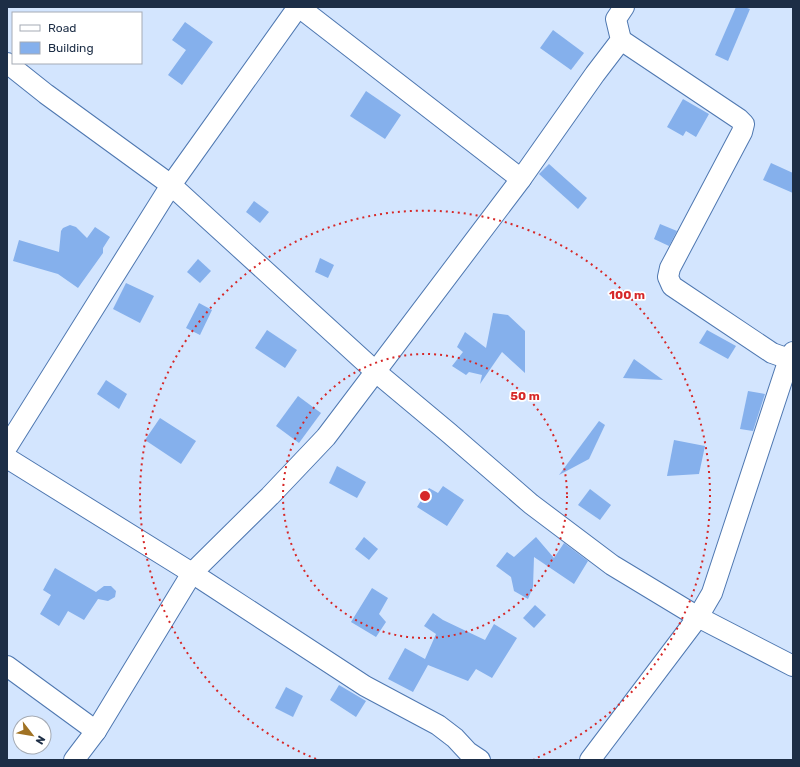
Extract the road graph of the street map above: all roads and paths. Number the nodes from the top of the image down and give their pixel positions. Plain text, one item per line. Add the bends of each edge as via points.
1 (298, 7) edge
2 (615, 11) edge
3 (621, 40) junction
4 (7, 63) edge
5 (521, 179) junction
6 (171, 185) junction
7 (791, 355) edge
8 (376, 372) junction
9 (7, 447) edge
10 (7, 458) edge
11 (192, 573) junction
12 (698, 617) junction
13 (7, 666) edge
14 (793, 666) edge
15 (96, 731) junction
16 (74, 760) edge
17 (480, 760) edge
18 (590, 760) edge

1 - 5 street
1 - 6 street
2 - 3 street
3 - 5 street
3 - 7 street via 744,124 670,268 668,277 672,286 772,353
4 - 6 street
5 - 8 street
6 - 8 street
6 - 9 street
7 - 12 street via 712,593
8 - 11 street via 326,437
8 - 12 street via 531,504 612,564
10 - 11 street
11 - 15 street
11 - 17 street via 365,686 438,726
12 - 14 street
12 - 18 street
13 - 15 street
15 - 16 street

